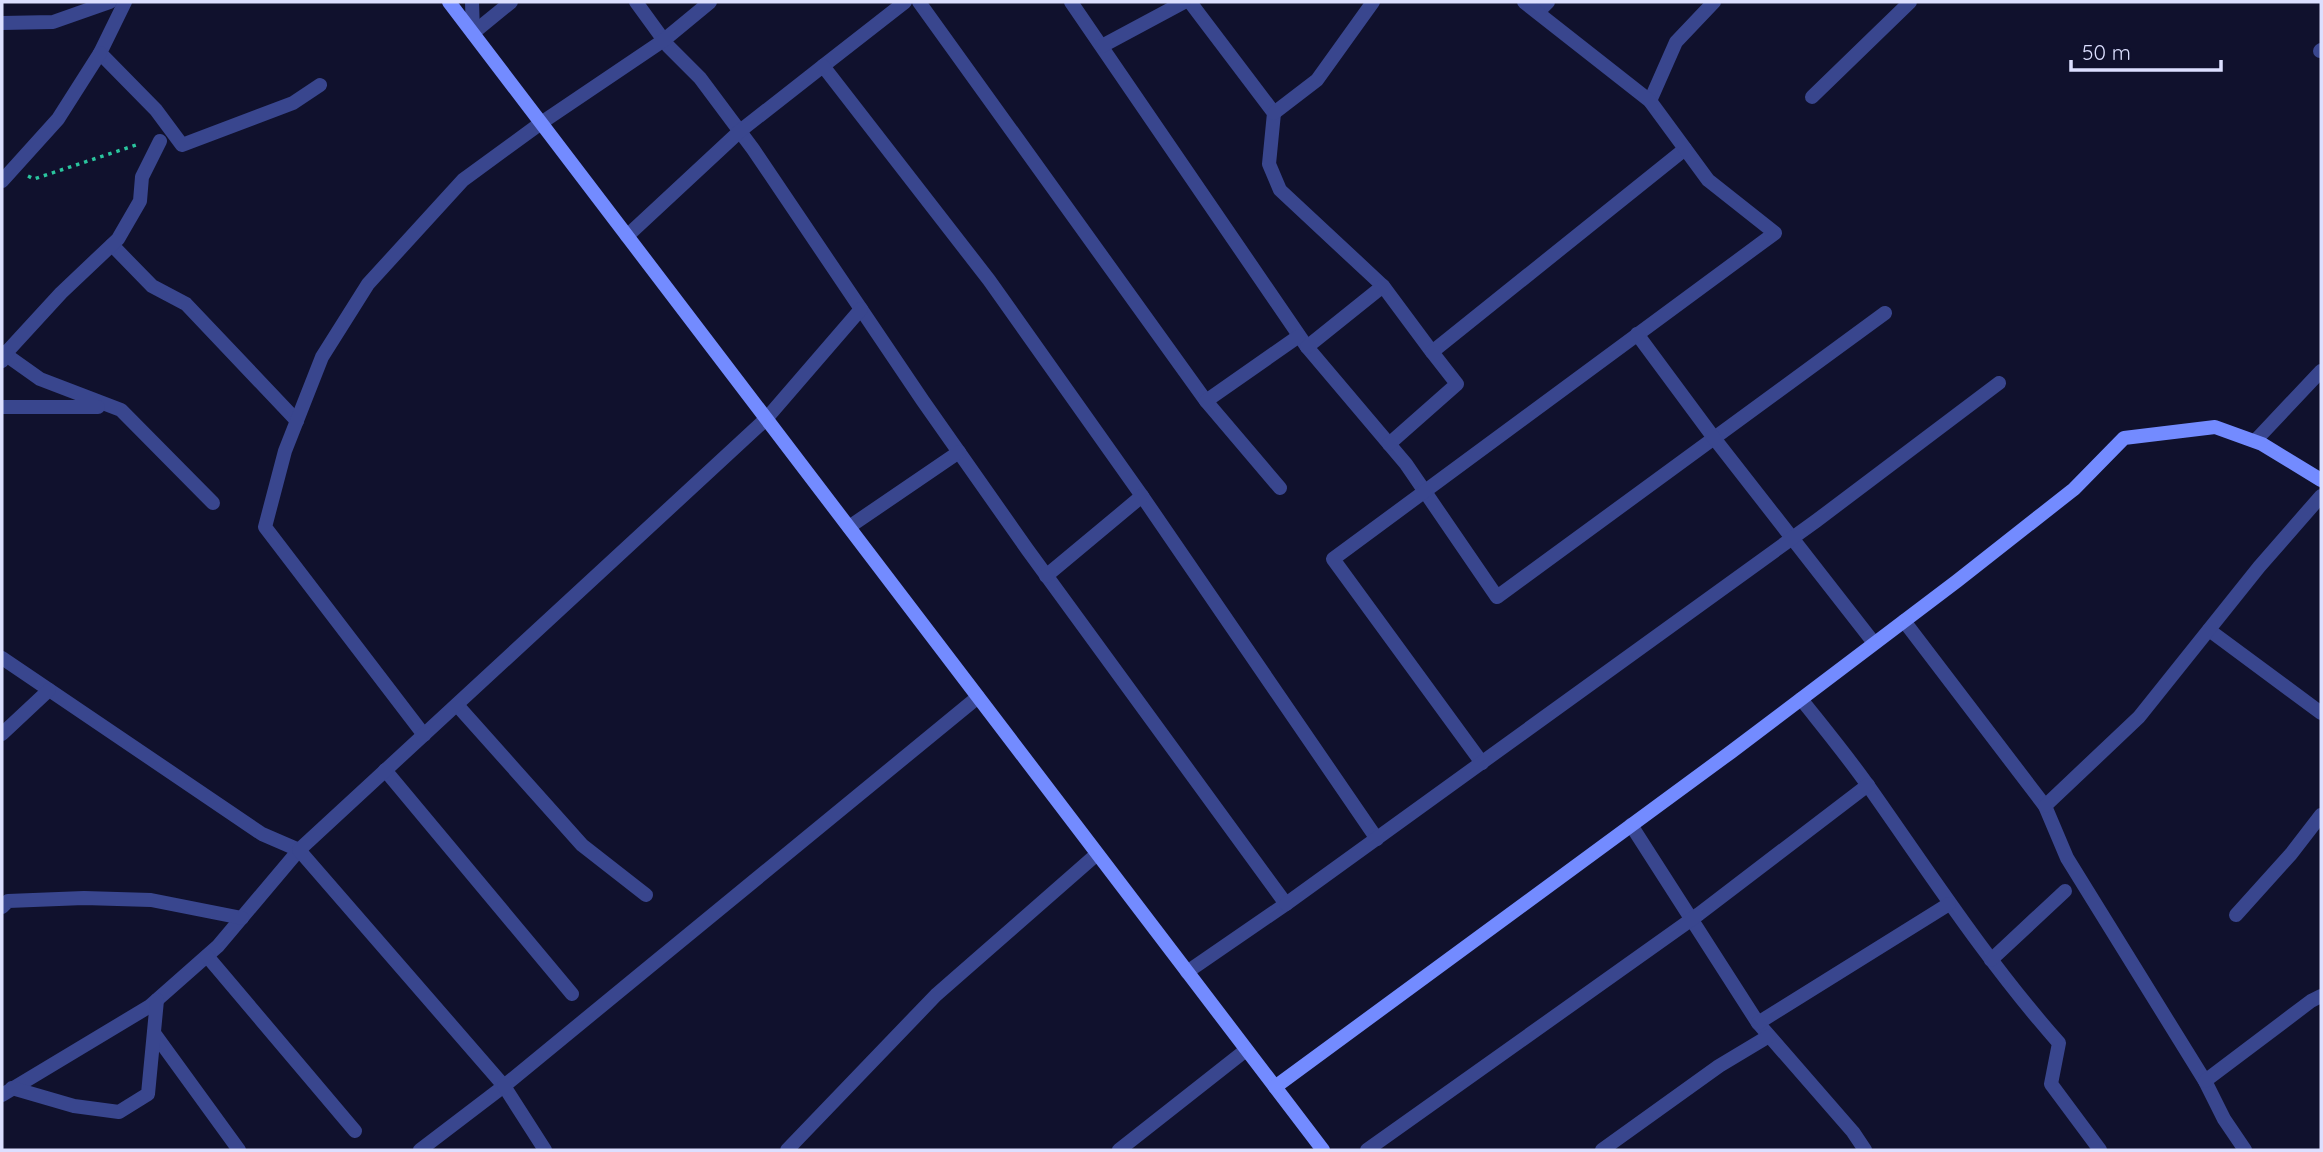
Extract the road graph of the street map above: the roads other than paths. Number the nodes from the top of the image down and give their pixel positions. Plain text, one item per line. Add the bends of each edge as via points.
1 (110, 2) edge
2 (125, 2) edge
3 (449, 2) edge
4 (472, 2) edge
5 (511, 2) edge
6 (636, 2) edge
7 (710, 2) edge
8 (905, 2) edge
9 (919, 2) edge
10 (1071, 2) edge
11 (1184, 2) edge
12 (1190, 2) edge
13 (1373, 2) edge
14 (1524, 2) edge
15 (1714, 2) edge
16 (1910, 2) edge
17 (1543, 7) edge
18 (2, 23) edge
19 (473, 33) junction
20 (664, 40) junction
21 (1102, 46) junction
22 (100, 53) junction
23 (823, 66) junction
24 (320, 85) dead end
25 (1812, 97) dead end
26 (1650, 101) junction
27 (1274, 113) junction
28 (541, 123) junction
29 (740, 131) junction
30 (160, 141) road end
31 (1685, 149) junction
32 (2, 181) edge
33 (627, 236) junction
34 (112, 245) junction
35 (1383, 286) junction
36 (861, 309) junction
37 (1885, 313) dead end
38 (1637, 334) junction
39 (1303, 342) junction
40 (1432, 352) junction
41 (3, 356) edge
42 (2321, 371) edge
43 (1998, 383) dead end
44 (1206, 401) junction
45 (2, 407) edge
46 (121, 410) junction
47 (766, 419) junction
48 (297, 421) junction
49 (1714, 438) junction
50 (2255, 442) junction
51 (1389, 444) junction
52 (959, 452) junction
53 (2321, 480) edge
54 (1280, 488) dead end
55 (1424, 491) junction
56 (1142, 496) junction
57 (2321, 496) edge
58 (213, 503) dead end
59 (849, 527) junction
60 (1793, 537) junction
61 (1046, 576) junction
62 (1904, 621) junction
63 (2209, 630) junction
64 (1874, 643) junction
65 (2, 658) edge
66 (49, 690) junction
67 (978, 697) junction
68 (1801, 699) junction
69 (457, 705) junction
70 (2321, 713) edge
71 (2, 734) edge
72 (424, 735) junction
73 (1482, 763) junction
74 (386, 770) junction
75 (1868, 785) junction
76 (2045, 806) junction
77 (2321, 815) edge
78 (1631, 825) junction
79 (1377, 839) junction
80 (299, 850) junction
81 (1097, 854) junction
82 (2065, 891) dead end
83 (646, 895) dead end
84 (1286, 904) junction
85 (1949, 904) junction
86 (2, 907) edge
87 (2236, 915) dead end
88 (242, 918) junction
89 (1693, 919) junction
90 (207, 956) junction
91 (1991, 960) junction
92 (1187, 972) junction
93 (572, 994) dead end
94 (2321, 996) edge
95 (157, 1000) junction
96 (1758, 1023) junction
97 (153, 1033) junction
98 (1769, 1036) junction
99 (1246, 1050) junction
100 (2205, 1081) junction
101 (504, 1086) junction
102 (1275, 1087) junction
103 (7, 1091) edge
104 (355, 1131) dead end
105 (239, 1150) edge
106 (420, 1150) edge
107 (545, 1150) edge
108 (787, 1150) edge
109 (1119, 1150) edge
110 (1323, 1150) edge
111 (1367, 1150) edge
112 (1602, 1150) edge
113 (1865, 1150) edge
114 (2100, 1150) edge
115 (2245, 1150) edge

1 - 18 street via 53,22
2 - 22 street
3 - 19 street
4 - 19 street
5 - 19 street
6 - 20 street
7 - 20 street
8 - 23 street
9 - 44 street
10 - 21 street
11 - 21 street
12 - 27 street
13 - 27 street via 1317,80
14 - 17 street
15 - 26 street via 1676,42
16 - 25 street
17 - 26 street
19 - 28 street
20 - 28 street
20 - 29 street
21 - 39 street
22 - 24 street via 156,110 182,145 293,103
22 - 32 street via 58,119
23 - 29 street
23 - 56 street via 989,280
26 - 31 street
27 - 35 street via 1269,164 1280,190
28 - 33 street
28 - 48 street via 463,180 368,284 322,357
29 - 33 street
29 - 36 street
30 - 34 street via 142,177 140,201
31 - 38 street via 1708,180 1775,233
31 - 40 street
33 - 47 street
34 - 41 street
34 - 48 street via 152,286 186,304
35 - 39 street
35 - 40 street
36 - 47 street
36 - 52 street
37 - 49 street
38 - 49 street
38 - 55 street
39 - 44 street
39 - 51 street
40 - 51 street via 1457,384
41 - 46 street via 40,379
42 - 50 street
43 - 60 street
44 - 54 street
45 - 46 street via 85,405
46 - 58 street
47 - 59 street
47 - 69 street
48 - 72 street via 265,527
49 - 55 street via 1497,597
49 - 60 street
50 - 53 street
50 - 62 street via 2216,427 2124,438 2074,489
51 - 55 street
52 - 59 street
52 - 61 street
55 - 73 street via 1333,559
56 - 61 street
56 - 79 street
57 - 63 street
59 - 67 street
60 - 64 street
60 - 73 street
61 - 84 street
62 - 64 street
62 - 76 street
63 - 70 street
63 - 76 street via 2139,717
64 - 68 street
65 - 66 street
66 - 71 street
66 - 80 street via 261,834
67 - 81 street
67 - 101 street
68 - 75 street
68 - 78 street
69 - 72 street
69 - 83 street via 582,845
72 - 74 street
73 - 79 street
74 - 80 street
74 - 93 street
75 - 85 street
75 - 89 street
76 - 100 street via 2067,858
77 - 87 street
78 - 89 street
78 - 102 street
79 - 84 street
80 - 88 street
80 - 101 street
81 - 92 street
81 - 108 street via 936,995
82 - 91 street
84 - 92 street
85 - 91 street
85 - 96 street
86 - 88 street via 8,901 151,900
88 - 90 street
89 - 96 street
89 - 111 street
90 - 95 street
90 - 104 street
91 - 114 street via 2059,1043 2051,1084
92 - 99 street
94 - 100 street
95 - 97 street
95 - 103 street
96 - 98 street
97 - 103 street via 148,1094 119,1112
97 - 105 street
98 - 112 street
98 - 113 street
99 - 102 street
99 - 109 street
100 - 115 street
101 - 106 street
101 - 107 street
102 - 110 street

